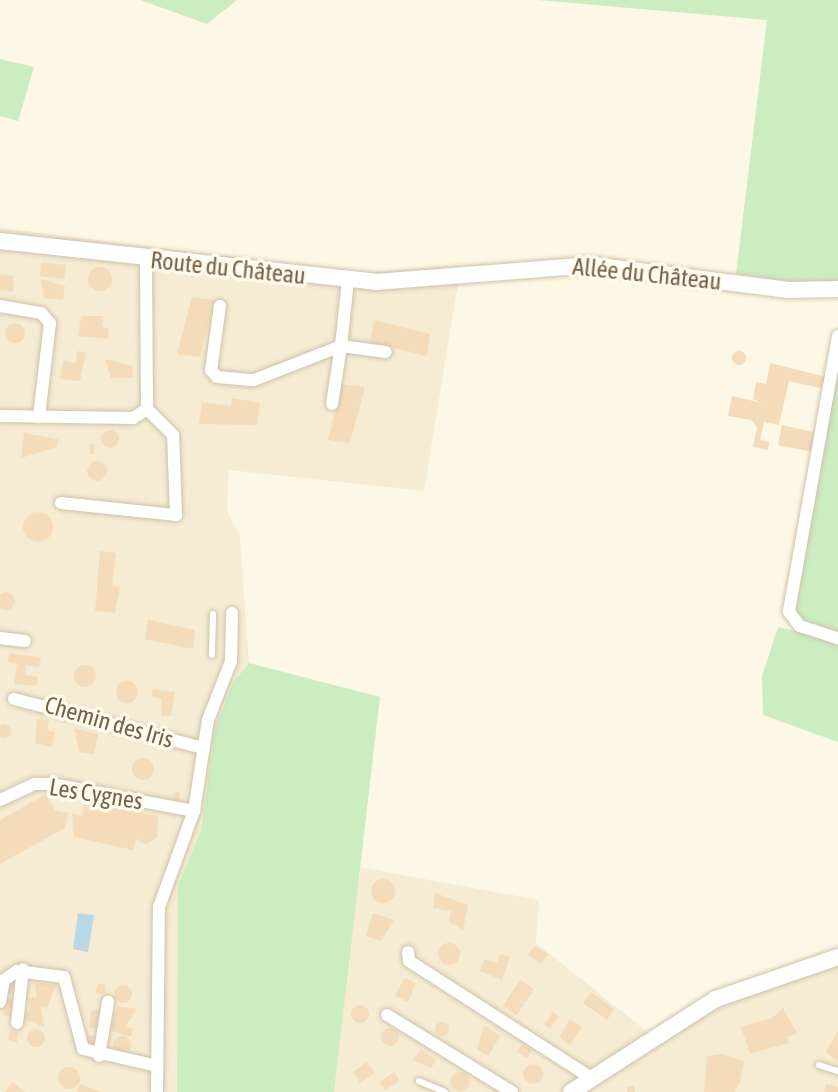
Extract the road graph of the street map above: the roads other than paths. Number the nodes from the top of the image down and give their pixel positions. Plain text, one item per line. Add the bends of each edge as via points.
1 (0, 242) edge
2 (146, 259) junction
3 (456, 275) joint
4 (348, 280) junction
5 (838, 289) edge
6 (0, 306) edge
7 (220, 306) dead end
8 (838, 336) edge
9 (341, 346) junction
10 (386, 352) dead end
11 (332, 404) dead end
12 (147, 409) junction
13 (0, 416) edge
14 (39, 417) junction
15 (61, 503) dead end
16 (232, 613) dead end
17 (213, 614) dead end
18 (0, 638) edge
19 (838, 638) edge
20 (24, 641) dead end
21 (212, 655) dead end
22 (14, 699) dead end
23 (204, 748) junction
24 (0, 800) edge
25 (194, 811) junction
26 (408, 952) dead end
27 (838, 957) edge
28 (23, 970) junction
29 (0, 1002) edge
30 (108, 1002) dead end
31 (387, 1015) dead end
32 (17, 1023) dead end
33 (421, 1025) dead end
34 (99, 1056) junction
35 (819, 1065) dead end
36 (157, 1066) junction
37 (838, 1071) edge
38 (590, 1077) junction
39 (419, 1081) dead end
40 (156, 1092) edge
41 (445, 1092) edge
42 (512, 1092) edge
43 (524, 1092) edge
44 (571, 1092) edge

1 - 2 street, Route du Château
2 - 4 street, Route du Château
2 - 12 street
3 - 4 street, Route du Château
3 - 5 street, Allée du Château via 591,265 788,290
4 - 9 street
6 - 14 street via 41,313 50,323
7 - 9 street via 210,358 217,377 254,380
8 - 19 street via 822,440 806,488 790,601 794,622
9 - 10 street
9 - 11 street
12 - 14 street via 132,418
12 - 15 street via 173,435 176,515
13 - 14 street
16 - 23 street via 227,674
17 - 21 lane
18 - 20 street
22 - 23 street, Chemin des Iris
23 - 25 street
24 - 25 street, Les Cygnes via 35,784 52,784
25 - 36 street via 159,907
26 - 38 street via 409,961
27 - 38 street via 731,992 650,1036
28 - 29 street via 4,980
28 - 32 street
28 - 34 street via 64,977 83,1049
30 - 34 street
31 - 42 street
33 - 43 street
34 - 36 street
35 - 37 lane
36 - 40 street
38 - 44 street
39 - 41 lane

